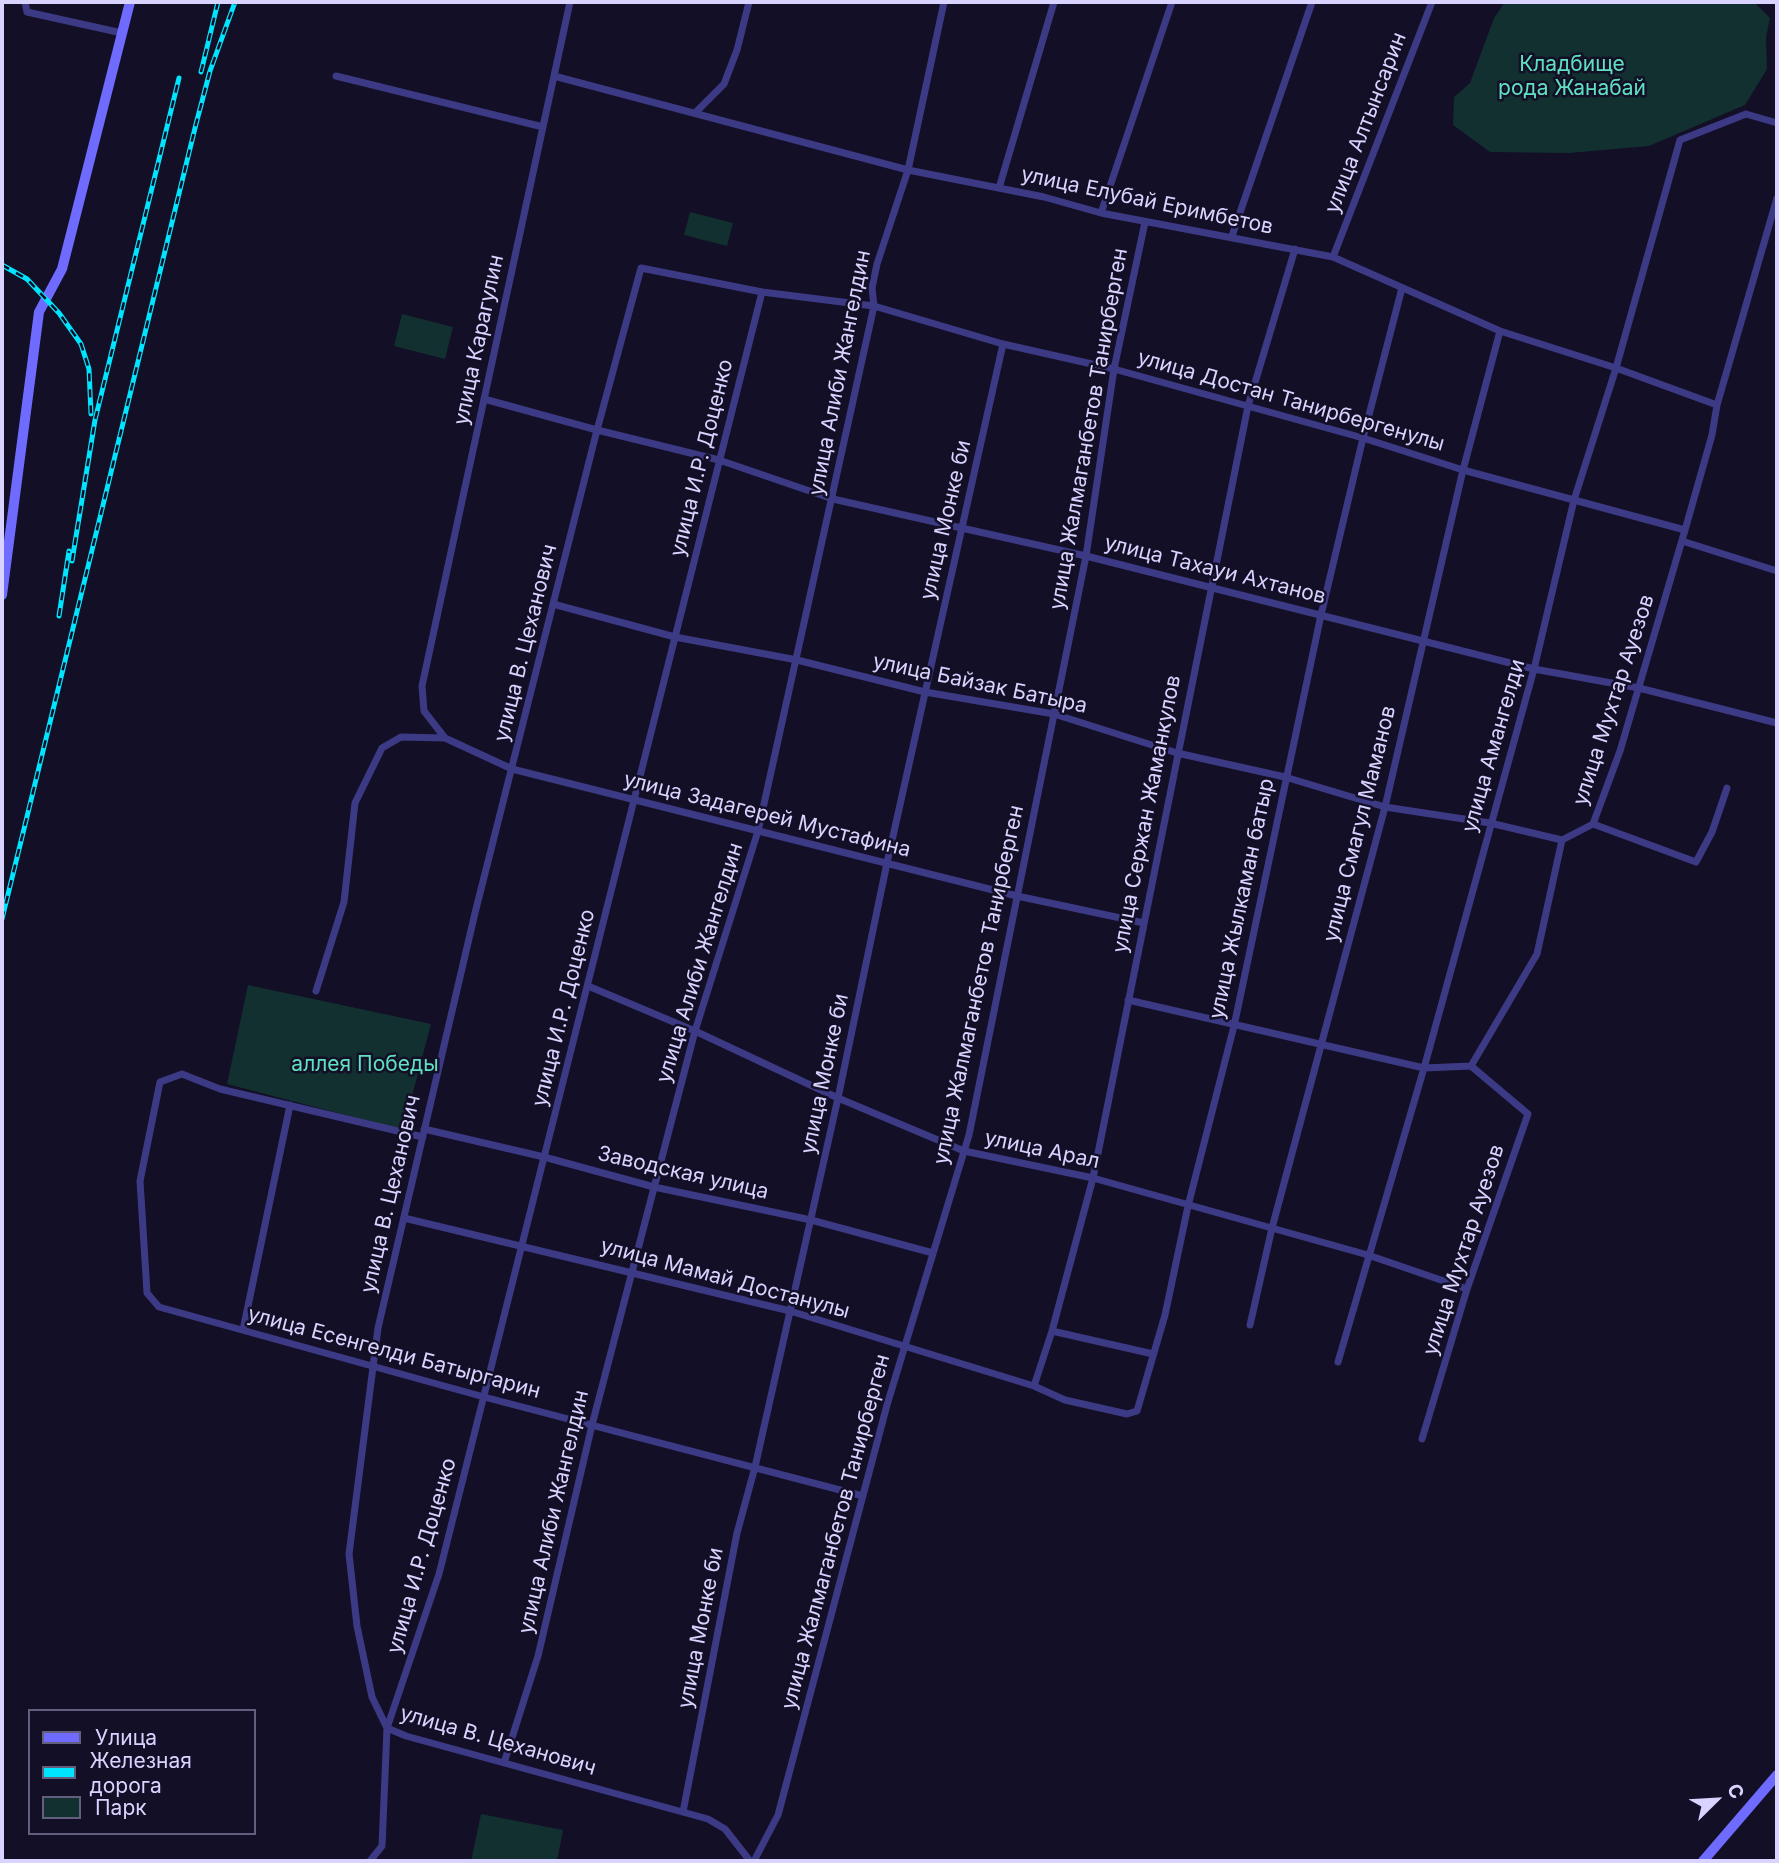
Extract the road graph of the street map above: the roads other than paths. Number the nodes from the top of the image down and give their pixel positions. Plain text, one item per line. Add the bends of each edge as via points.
1 (25, 2) edge
2 (130, 2) edge
3 (570, 2) edge
4 (749, 2) edge
5 (944, 2) edge
6 (1054, 2) edge
7 (1172, 2) edge
8 (1312, 2) edge
9 (1433, 2) edge
10 (122, 33) junction
11 (336, 76) dead end
12 (554, 76) junction
13 (695, 113) junction
14 (1777, 123) edge
15 (543, 127) junction
16 (908, 170) junction
17 (999, 188) junction
18 (1777, 198) edge
19 (1101, 213) junction
20 (1145, 222) junction
21 (1232, 236) junction
22 (1294, 249) junction
23 (1333, 257) junction
24 (641, 268) joint
25 (1402, 288) junction
26 (762, 292) junction
27 (874, 306) junction
28 (1500, 331) junction
29 (1003, 344) junction
30 (1616, 368) junction
31 (1114, 369) junction
32 (484, 399) junction
33 (1717, 405) junction
34 (1248, 406) junction
35 (597, 430) junction
36 (1363, 438) junction
37 (719, 460) junction
38 (1463, 470) junction
39 (833, 499) junction
40 (1574, 500) junction
41 (962, 527) junction
42 (1685, 530) junction
43 (1682, 541) junction
44 (1086, 556) junction
45 (1777, 572) edge
46 (1210, 587) junction
47 (2, 594) edge
48 (553, 604) junction
49 (1321, 615) junction
50 (675, 637) junction
51 (1424, 641) junction
52 (797, 660) junction
53 (1534, 669) junction
54 (422, 686) joint
55 (1639, 688) junction
56 (925, 692) junction
57 (1054, 714) junction
58 (1777, 723) edge
59 (445, 738) junction
60 (1177, 753) junction
61 (512, 769) junction
62 (1285, 777) junction
63 (1727, 788) dead end
64 (635, 800) junction
65 (1385, 807) junction
66 (1490, 823) junction
67 (1593, 824) junction
68 (758, 831) junction
69 (1562, 840) junction
70 (887, 863) junction
71 (1017, 896) junction
72 (1144, 923) junction
73 (588, 986) junction
74 (316, 991) dead end
75 (1128, 1000) junction
76 (1234, 1026) junction
77 (695, 1031) junction
78 (1321, 1045) junction
79 (1471, 1066) junction
80 (1424, 1068) junction
81 (838, 1098) junction
82 (290, 1105) junction
83 (424, 1133) junction
84 (964, 1151) junction
85 (544, 1157) junction
86 (1093, 1178) junction
87 (654, 1187) junction
88 (1188, 1206) junction
89 (404, 1218) junction
90 (811, 1220) junction
91 (1272, 1228) junction
92 (522, 1245) junction
93 (933, 1253) junction
94 (1368, 1255) junction
95 (632, 1272) junction
96 (1467, 1289) junction
97 (159, 1307) joint
98 (790, 1311) junction
99 (1250, 1325) dead end
100 (243, 1330) junction
101 (1052, 1331) junction
102 (904, 1348) junction
103 (1153, 1354) junction
104 (1338, 1362) dead end
105 (373, 1365) junction
106 (1034, 1386) junction
107 (484, 1397) junction
108 (592, 1425) junction
109 (1422, 1439) dead end
110 (755, 1468) junction
111 (863, 1496) junction
112 (387, 1728) junction
113 (503, 1763) junction
114 (1777, 1775) edge
115 (683, 1812) junction
116 (370, 1861) edge
117 (752, 1861) edge
118 (1703, 1861) edge

1 - 10 street via 27,12
2 - 10 street
3 - 12 street, улица Карагулин
4 - 13 street via 724,84
5 - 16 street, улица Алиби Жангелдин
6 - 17 street
7 - 19 street
8 - 21 street
9 - 23 street, улица Алтынсарин
10 - 47 street via 62,269 39,312
11 - 15 street
12 - 13 street, улица Елубай Еримбетов
12 - 15 street, улица Карагулин
13 - 16 street, улица Елубай Еримбетов
14 - 30 street, улица Амангелди via 1746,114 1680,140
15 - 32 street, улица Карагулин
16 - 17 street, улица Елубай Еримбетов
16 - 27 street, улица Алиби Жангелдин via 877,264
17 - 19 street, улица Елубай Еримбетов
18 - 33 street, улица Мухтар Ауезов
19 - 20 street, улица Елубай Еримбетов
20 - 21 street, улица Елубай Еримбетов
20 - 31 street, улица Жалмаганбетов Танирберген
21 - 22 street, улица Елубай Еримбетов
22 - 23 street, улица Елубай Еримбетов
22 - 34 street, улица Сержан Жаманкулов
23 - 25 street, улица Елубай Еримбетов
24 - 26 street, улица Достан Танирбергенулы
24 - 35 street, улица В. Цеханович
25 - 28 street, улица Елубай Еримбетов
25 - 36 street, улица Жылкаман батыр
26 - 27 street, улица Достан Танирбергенулы
26 - 37 street, улица И.Р. Доценко
27 - 29 street, улица Достан Танирбергенулы
27 - 39 street, улица Алиби Жангелдин
28 - 30 street, улица Елубай Еримбетов
28 - 38 street, улица Смагул Маманов
29 - 31 street, улица Достан Танирбергенулы
29 - 41 street, улица Монке би
30 - 33 street, улица Елубай Еримбетов
30 - 40 street, улица Амангелди
31 - 34 street, улица Достан Танирбергенулы
31 - 44 street, улица Жалмаганбетов Танирберген
32 - 35 street, улица Тахауи Ахтанов
32 - 54 street, улица Карагулин
33 - 42 street, улица Мухтар Ауезов
34 - 36 street, улица Достан Танирбергенулы
34 - 46 street, улица Сержан Жаманкулов
35 - 37 street, улица Тахауи Ахтанов
35 - 48 street, улица В. Цеханович
36 - 38 street, улица Достан Танирбергенулы
36 - 49 street, улица Жылкаман батыр
37 - 39 street, улица Тахауи Ахтанов
37 - 50 street, улица И.Р. Доценко
38 - 40 street, улица Достан Танирбергенулы
38 - 51 street, улица Смагул Маманов
39 - 41 street, улица Тахауи Ахтанов
39 - 52 street, улица Алиби Жангелдин
40 - 42 street, улица Достан Танирбергенулы
40 - 53 street, улица Амангелди
41 - 44 street, улица Тахауи Ахтанов
41 - 56 street, улица Монке би
42 - 43 street, улица Мухтар Ауезов
43 - 45 street
43 - 55 street, улица Мухтар Ауезов
44 - 46 street, улица Тахауи Ахтанов
44 - 57 street, улица Жалмаганбетов Танирберген
46 - 49 street, улица Тахауи Ахтанов
46 - 60 street, улица Сержан Жаманкулов
48 - 50 street, улица Байзак Батыра
48 - 61 street, улица В. Цеханович
49 - 51 street, улица Тахауи Ахтанов
49 - 62 street, улица Жылкаман батыр
50 - 52 street, улица Байзак Батыра
50 - 64 street, улица И.Р. Доценко
51 - 53 street, улица Тахауи Ахтанов
51 - 65 street, улица Смагул Маманов
52 - 56 street, улица Байзак Батыра
52 - 68 street, улица Алиби Жангелдин
53 - 55 street, улица Тахауи Ахтанов
53 - 66 street, улица Амангелди
54 - 59 street, улица Задагерей Мустафина via 425,711
55 - 58 street, улица Тахауи Ахтанов
55 - 67 street, улица Мухтар Ауезов
56 - 57 street, улица Байзак Батыра
56 - 70 street, улица Монке би
57 - 60 street, улица Байзак Батыра
57 - 71 street, улица Жалмаганбетов Танирберген
59 - 61 street, улица Задагерей Мустафина
59 - 74 street via 401,737 382,748 355,803 344,902
60 - 62 street, улица Байзак Батыра
60 - 72 street, улица Сержан Жаманкулов
61 - 64 street, улица Задагерей Мустафина
61 - 83 street, улица В. Цеханович
62 - 65 street, улица Байзак Батыра
62 - 76 street, улица Жылкаман батыр
63 - 67 street via 1696,862
64 - 68 street, улица Задагерей Мустафина
64 - 73 street, улица И.Р. Доценко
65 - 66 street, улица Байзак Батыра
65 - 78 street, улица Смагул Маманов
66 - 69 street, улица Байзак Батыра
66 - 80 street, улица Амангелди
67 - 69 street, улица Мухтар Ауезов
68 - 70 street, улица Задагерей Мустафина
68 - 77 street, улица Алиби Жангелдин
69 - 79 street via 1537,954
70 - 71 street, улица Задагерей Мустафина
70 - 81 street, улица Монке би
71 - 72 street, улица Задагерей Мустафина
71 - 84 street, улица Жалмаганбетов Танирберген
72 - 75 street, улица Сержан Жаманкулов
73 - 77 street, улица Арал
73 - 85 street, улица И.Р. Доценко
75 - 76 street
75 - 86 street, улица Сержан Жаманкулов
76 - 78 street
76 - 88 street, улица Жылкаман батыр
77 - 81 street, улица Арал
77 - 87 street, улица Алиби Жангелдин
78 - 80 street
78 - 91 street, улица Смагул Маманов
79 - 80 street
79 - 96 street, улица Мухтар Ауезов via 1528,1114
80 - 94 street, улица Амангелди
81 - 84 street, улица Арал
81 - 90 street, улица Монке би
82 - 83 street, Заводская улица
82 - 97 street, Заводская улица via 220,1089 182,1074 160,1082 140,1181 147,1293
82 - 100 street
83 - 85 street, Заводская улица
83 - 89 street, улица В. Цеханович
84 - 86 street, улица Арал
84 - 93 street, улица Жалмаганбетов Танирберген
85 - 87 street, Заводская улица
85 - 92 street, улица И.Р. Доценко
86 - 88 street, улица Арал
86 - 101 street, улица Сержан Жаманкулов
87 - 90 street, Заводская улица
87 - 95 street, улица Алиби Жангелдин
88 - 91 street, улица Арал
88 - 103 street, улица Жылкаман батыр
89 - 92 street, улица Мамай Достанулы
89 - 105 street, улица В. Цеханович
90 - 93 street, Заводская улица
90 - 98 street, улица Монке би
91 - 94 street, улица Арал
91 - 99 street, улица Смагул Маманов
92 - 95 street, улица Мамай Достанулы
92 - 107 street, улица И.Р. Доценко
93 - 102 street, улица Жалмаганбетов Танирберген
94 - 96 street, улица Арал
94 - 104 street, улица Амангелди
95 - 98 street, улица Мамай Достанулы
95 - 108 street, улица Алиби Жангелдин
96 - 109 street, улица Мухтар Ауезов
97 - 100 street, улица Есенгелди Батыргарин
98 - 102 street, улица Мамай Достанулы
98 - 110 street, улица Монке би
100 - 105 street, улица Есенгелди Батыргарин
101 - 103 street
101 - 106 street, улица Сержан Жаманкулов
102 - 106 street, улица Мамай Достанулы
102 - 111 street, улица Жалмаганбетов Танирберген
103 - 106 street, улица Жылкаман батыр via 1137,1410 1127,1415 1065,1400
105 - 107 street, улица Есенгелди Батыргарин
105 - 112 street, улица В. Цеханович via 349,1553 357,1626 372,1697
107 - 108 street, улица Есенгелди Батыргарин
107 - 112 street, улица И.Р. Доценко via 439,1574
108 - 110 street, улица Есенгелди Батыргарин
108 - 113 street, улица Алиби Жангелдин via 538,1656
110 - 111 street, улица Есенгелди Батыргарин
110 - 115 street, улица Монке би via 737,1533
111 - 117 street, улица Жалмаганбетов Танирберген via 778,1815
112 - 113 street, улица В. Цеханович
112 - 116 street via 382,1846
113 - 115 street, улица В. Цеханович
114 - 118 street
115 - 117 street, улица В. Цеханович via 725,1829

